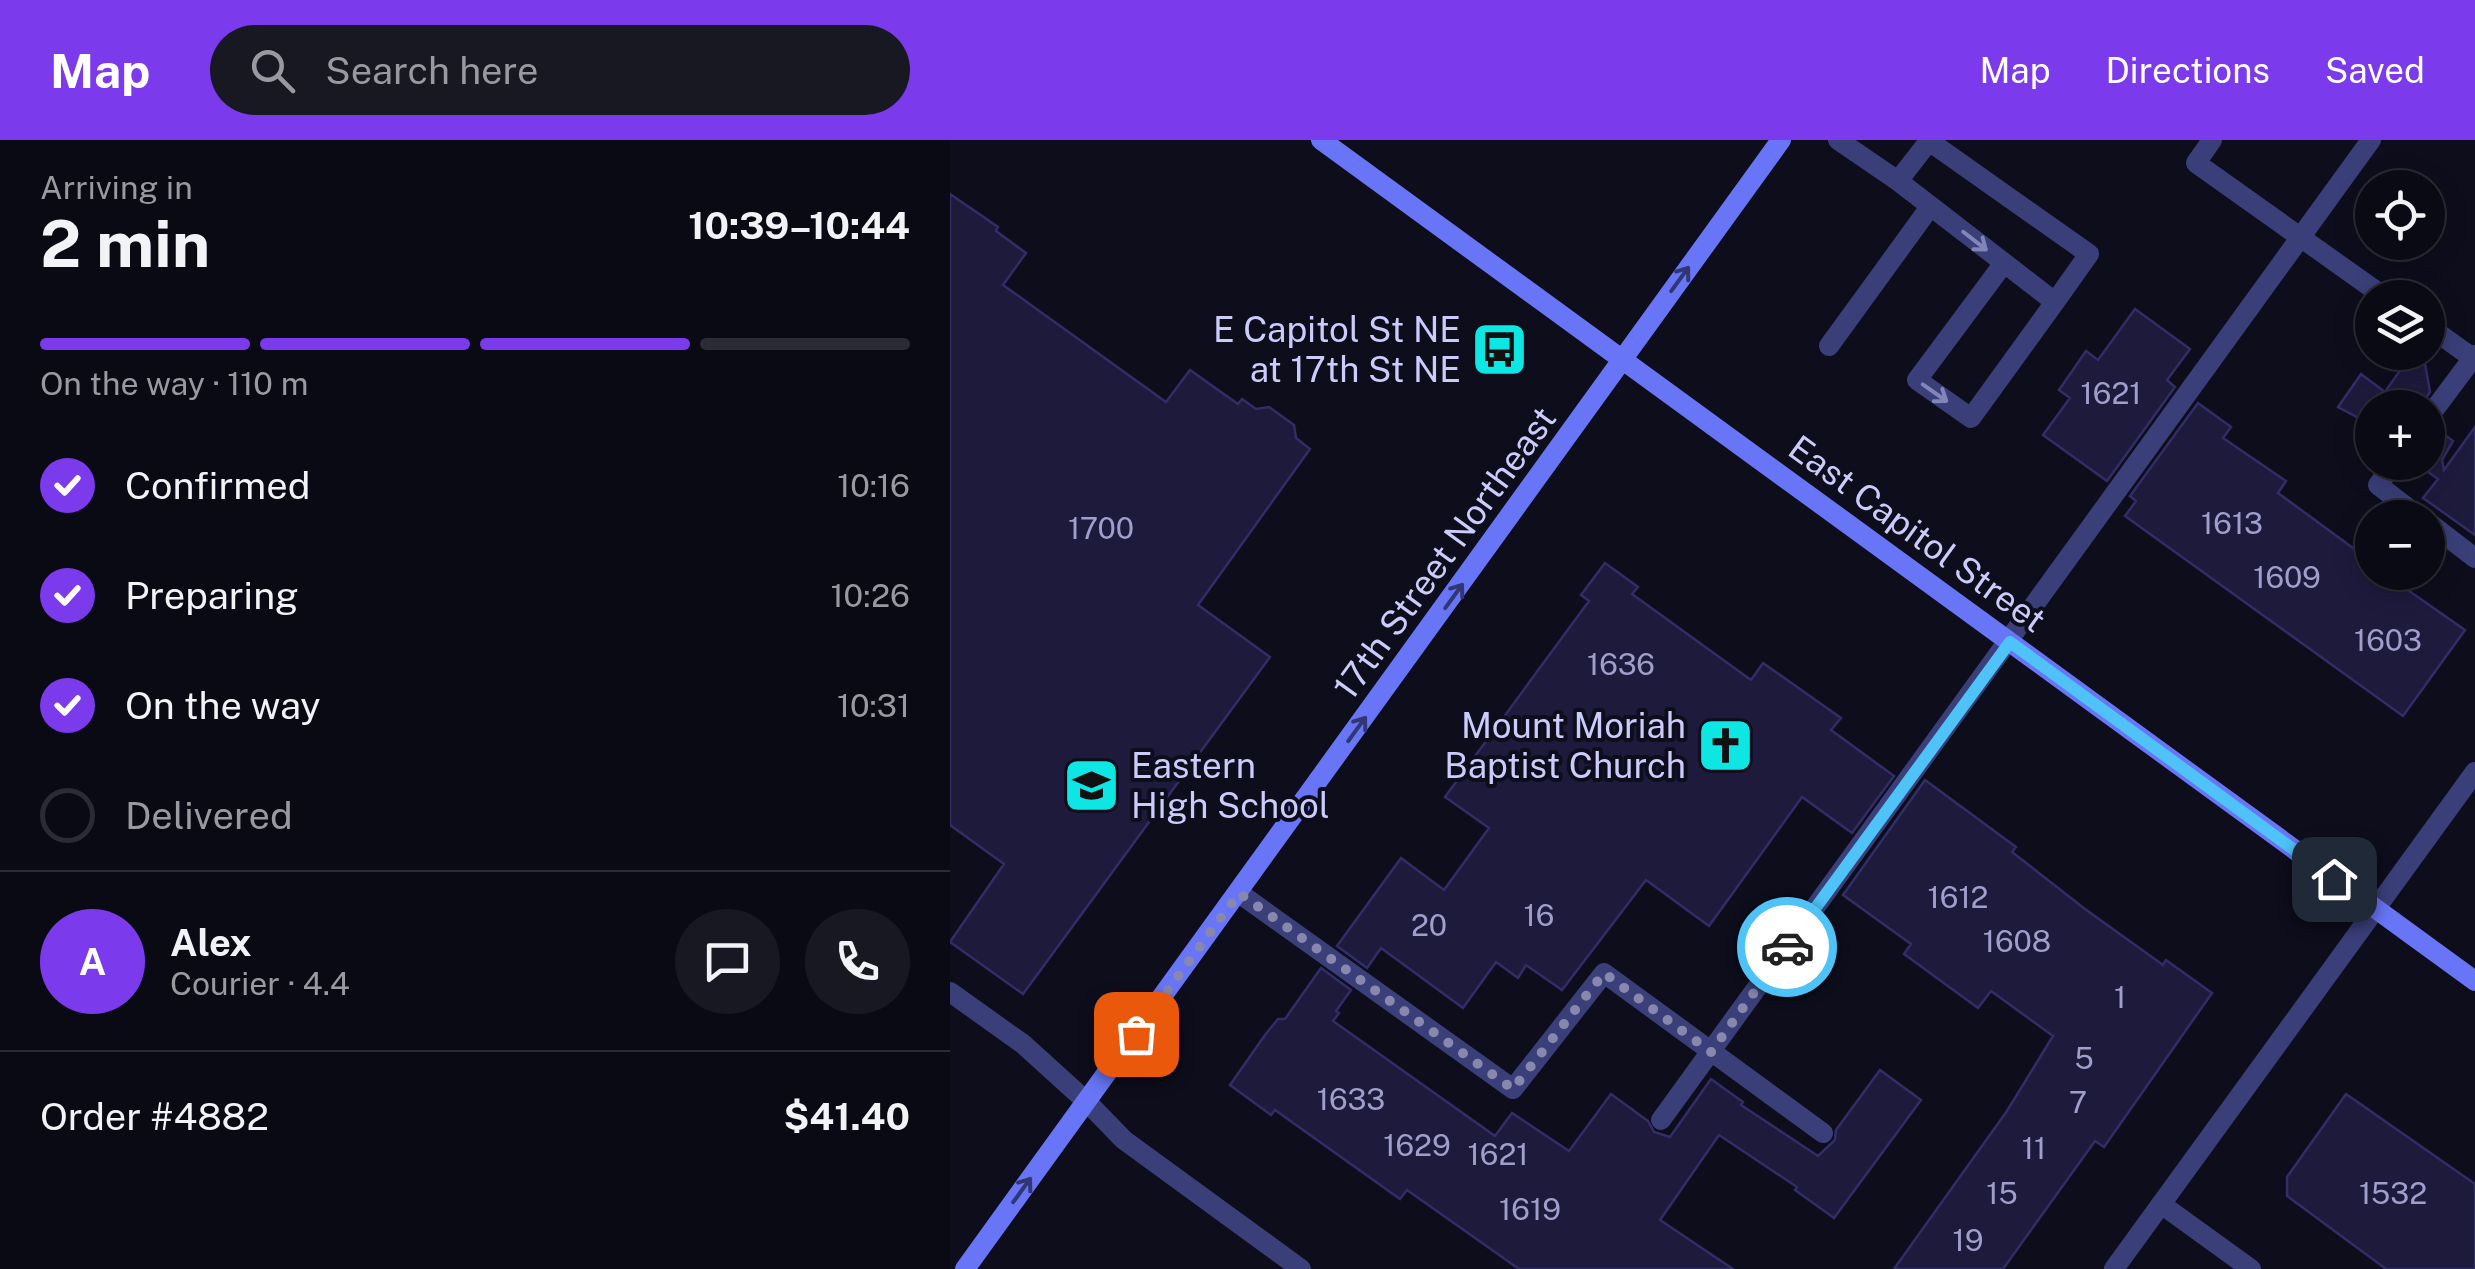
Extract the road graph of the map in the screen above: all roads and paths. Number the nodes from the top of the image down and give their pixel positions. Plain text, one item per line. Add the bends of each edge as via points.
1 (1321, 140) edge
2 (1781, 140) edge
3 (1838, 140) edge
4 (2212, 140) edge
5 (2371, 140) edge
6 (1898, 181) junction
7 (1930, 206) junction
8 (2300, 237) junction
9 (2004, 263) junction
10 (2361, 280) edge
11 (2055, 302) junction
12 (2445, 337) edge
13 (1829, 346) dead end
14 (2474, 356) edge
15 (1624, 359) junction
16 (2445, 395) edge
17 (2381, 480) edge
18 (2398, 500) edge
19 (2445, 535) edge
20 (2475, 558) edge
21 (2010, 642) junction
22 (2475, 772) edge
23 (1239, 893) junction
24 (2376, 908) junction
25 (2475, 981) edge
26 (950, 992) edge
27 (1711, 1052) junction
28 (1087, 1102) junction
29 (1661, 1120) dead end
30 (1823, 1133) dead end
31 (2162, 1204) junction
32 (965, 1269) edge
33 (1301, 1269) edge
34 (2114, 1269) edge
35 (2252, 1269) edge

1 - 15 main road, East Capitol Street
15 -> 2 main road, 17th Street Northeast
3 - 6 street
4 - 8 street via 2196,163
5 - 8 street
6 - 7 street
6 - 11 street via 1928,140 2089,254
7 -> 9 street
7 - 13 street
8 - 10 street
8 - 21 street
9 - 11 street
9 -> 11 street via 1917,380 1970,418
12 - 14 street
14 - 16 street
15 - 21 main road, East Capitol Street
23 -> 15 main road, 17th Street Northeast
17 - 18 street via 2378,485
19 - 20 street
21 - 24 main road, East Capitol Street
21 - 27 street
22 - 24 street
23 - 27 street via 1513,1089 1604,973
23 - 28 main road, 17th Street Northeast
24 - 25 main road, East Capitol Street
24 - 31 street
26 - 28 street via 1023,1044
27 - 29 street
27 - 30 street
32 -> 28 main road, 17th Street Northeast
28 - 33 street via 1124,1140
31 - 34 street
31 - 35 street

